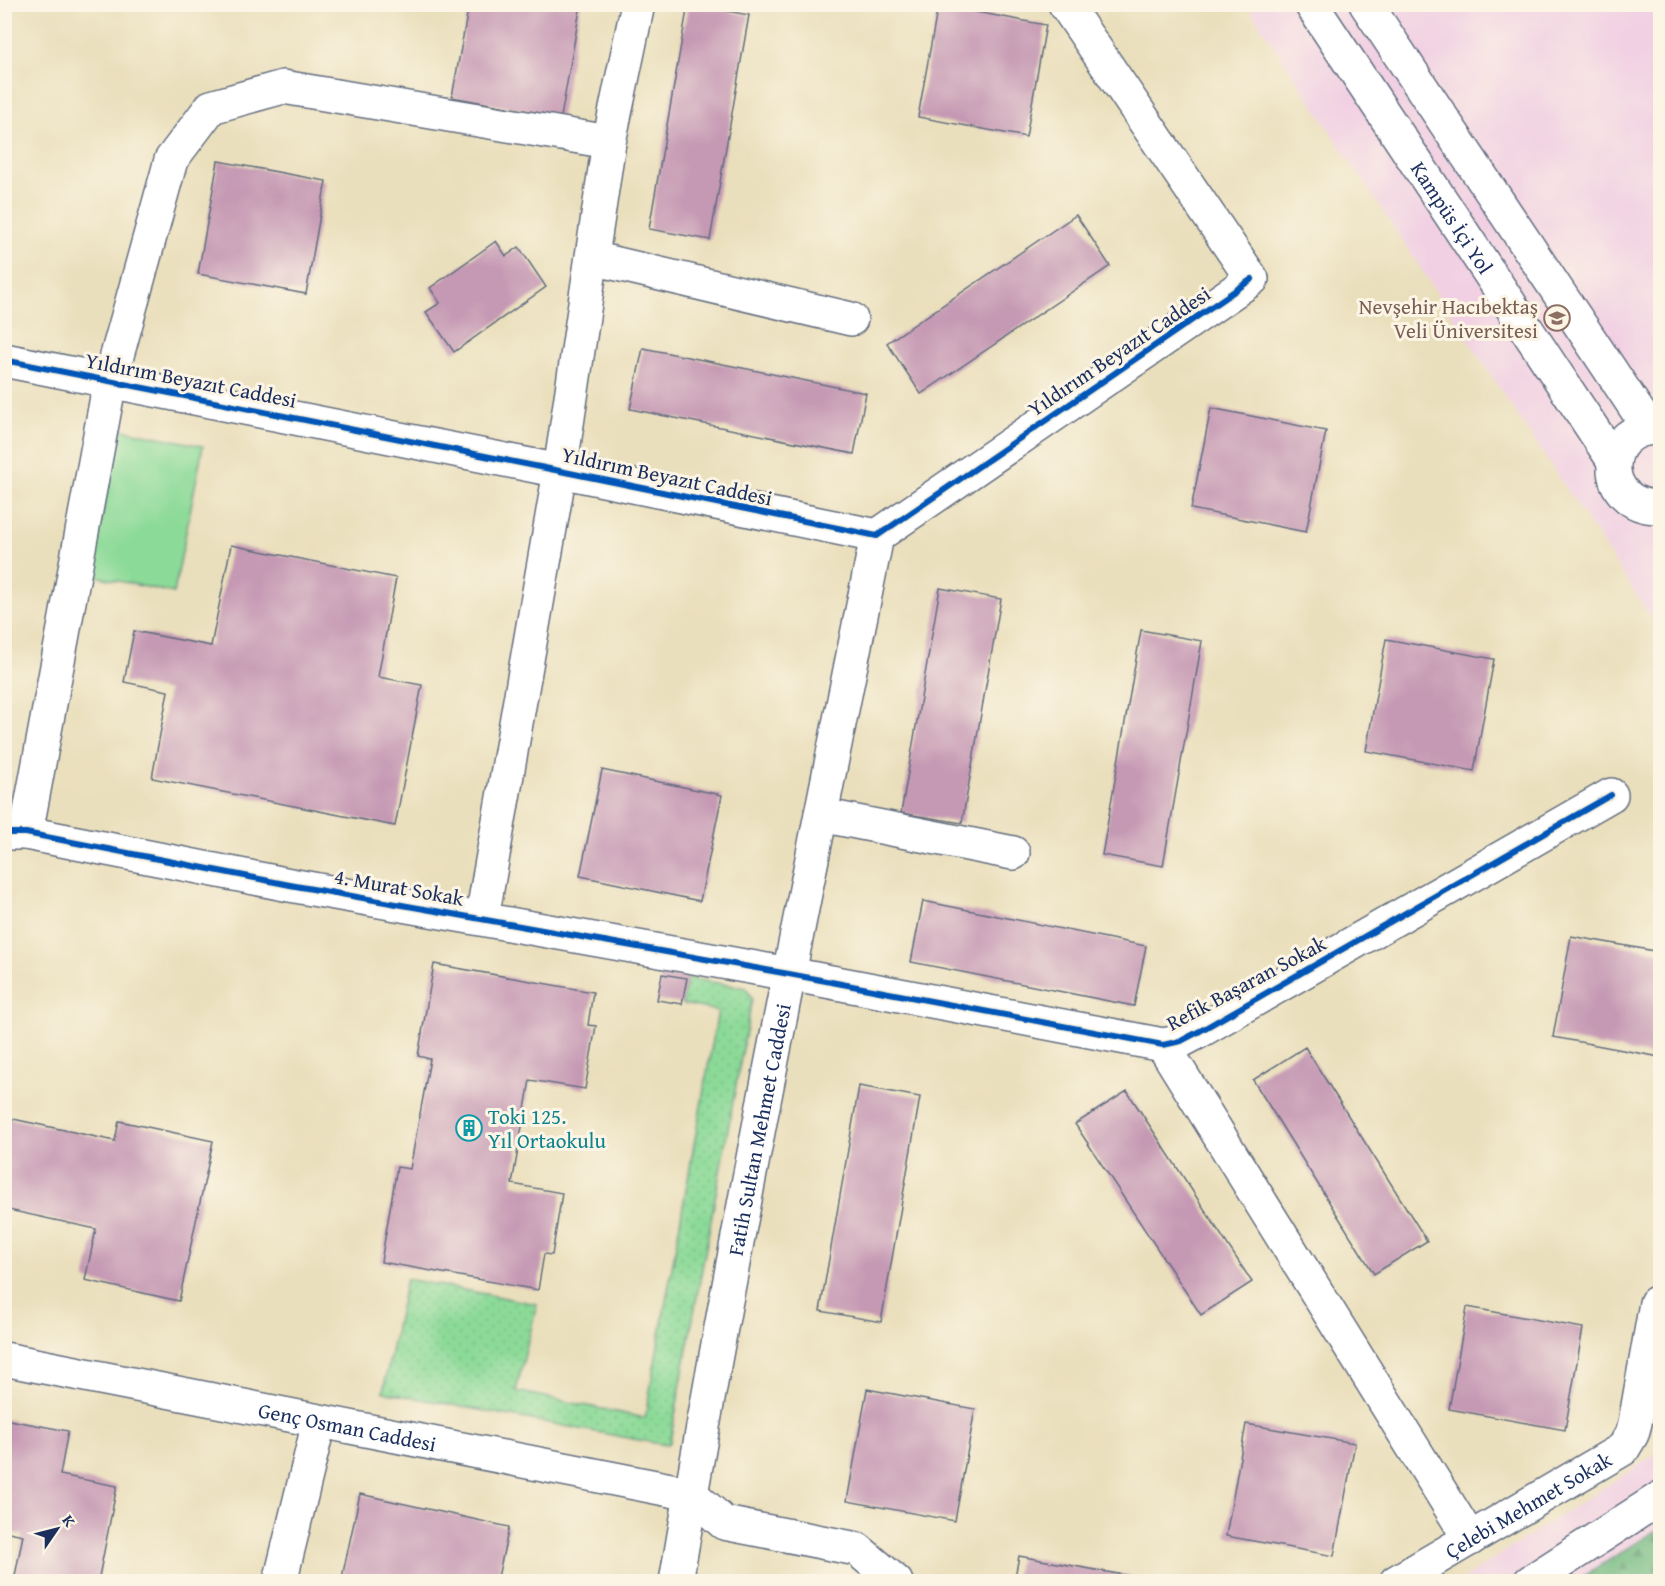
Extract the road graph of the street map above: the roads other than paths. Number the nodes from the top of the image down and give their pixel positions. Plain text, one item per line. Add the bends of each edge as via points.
1 (638, 4) edge
2 (1065, 4) edge
3 (1311, 4) edge
4 (1366, 4) edge
5 (609, 142) junction
6 (592, 258) junction
7 (851, 319) dead end
8 (4, 360) edge
9 (110, 381) junction
10 (1655, 428) edge
11 (1614, 461) junction
12 (560, 471) junction
13 (1656, 513) edge
14 (878, 536) junction
15 (1611, 795) dead end
16 (821, 815) junction
17 (15, 833) edge
18 (1013, 853) dead end
19 (482, 918) junction
20 (789, 974) junction
21 (1163, 1045) junction
22 (1656, 1303) dead end
23 (4, 1359) edge
24 (319, 1422) junction
25 (691, 1494) junction
26 (1660, 1498) edge
27 (1470, 1539) junction
28 (280, 1581) edge
29 (676, 1581) edge
30 (896, 1581) edge
31 (1396, 1581) edge
32 (1530, 1581) edge

1 - 5 street
2 - 14 street, Yıldırım Beyazıt Caddesi via 1252,279
3 - 11 street, Kampüs İçi Yol
4 - 10 street
5 - 6 street
5 - 9 street via 283,87 211,107 171,160
6 - 7 street
6 - 12 street
8 - 9 street, Yıldırım Beyazıt Caddesi
9 - 12 street, Yıldırım Beyazıt Caddesi
9 - 17 street
10 - 11 street via 1625,439
11 - 13 street via 1618,486 1626,496
12 - 14 street, Yıldırım Beyazıt Caddesi
12 - 19 street
14 - 16 street, Fatih Sultan Mehmet Caddesi
15 - 21 street, Refik Başaran Sokak via 1200,1031
16 - 18 street
16 - 20 street, Fatih Sultan Mehmet Caddesi
17 - 19 street, 4. Murat Sokak
19 - 20 street, 4. Murat Sokak
20 - 21 street, Refik Başaran Sokak
20 - 25 street, Fatih Sultan Mehmet Caddesi
21 - 27 street
22 - 27 street, Çelebi Mehmet Sokak via 1635,1423 1623,1449
23 - 24 street, Genç Osman Caddesi
24 - 25 street, Genç Osman Caddesi
24 - 28 street
25 - 29 street, Fatih Sultan Mehmet Caddesi
25 - 30 street via 724,1523 857,1549
26 - 32 street
27 - 31 street, Çelebi Mehmet Sokak

